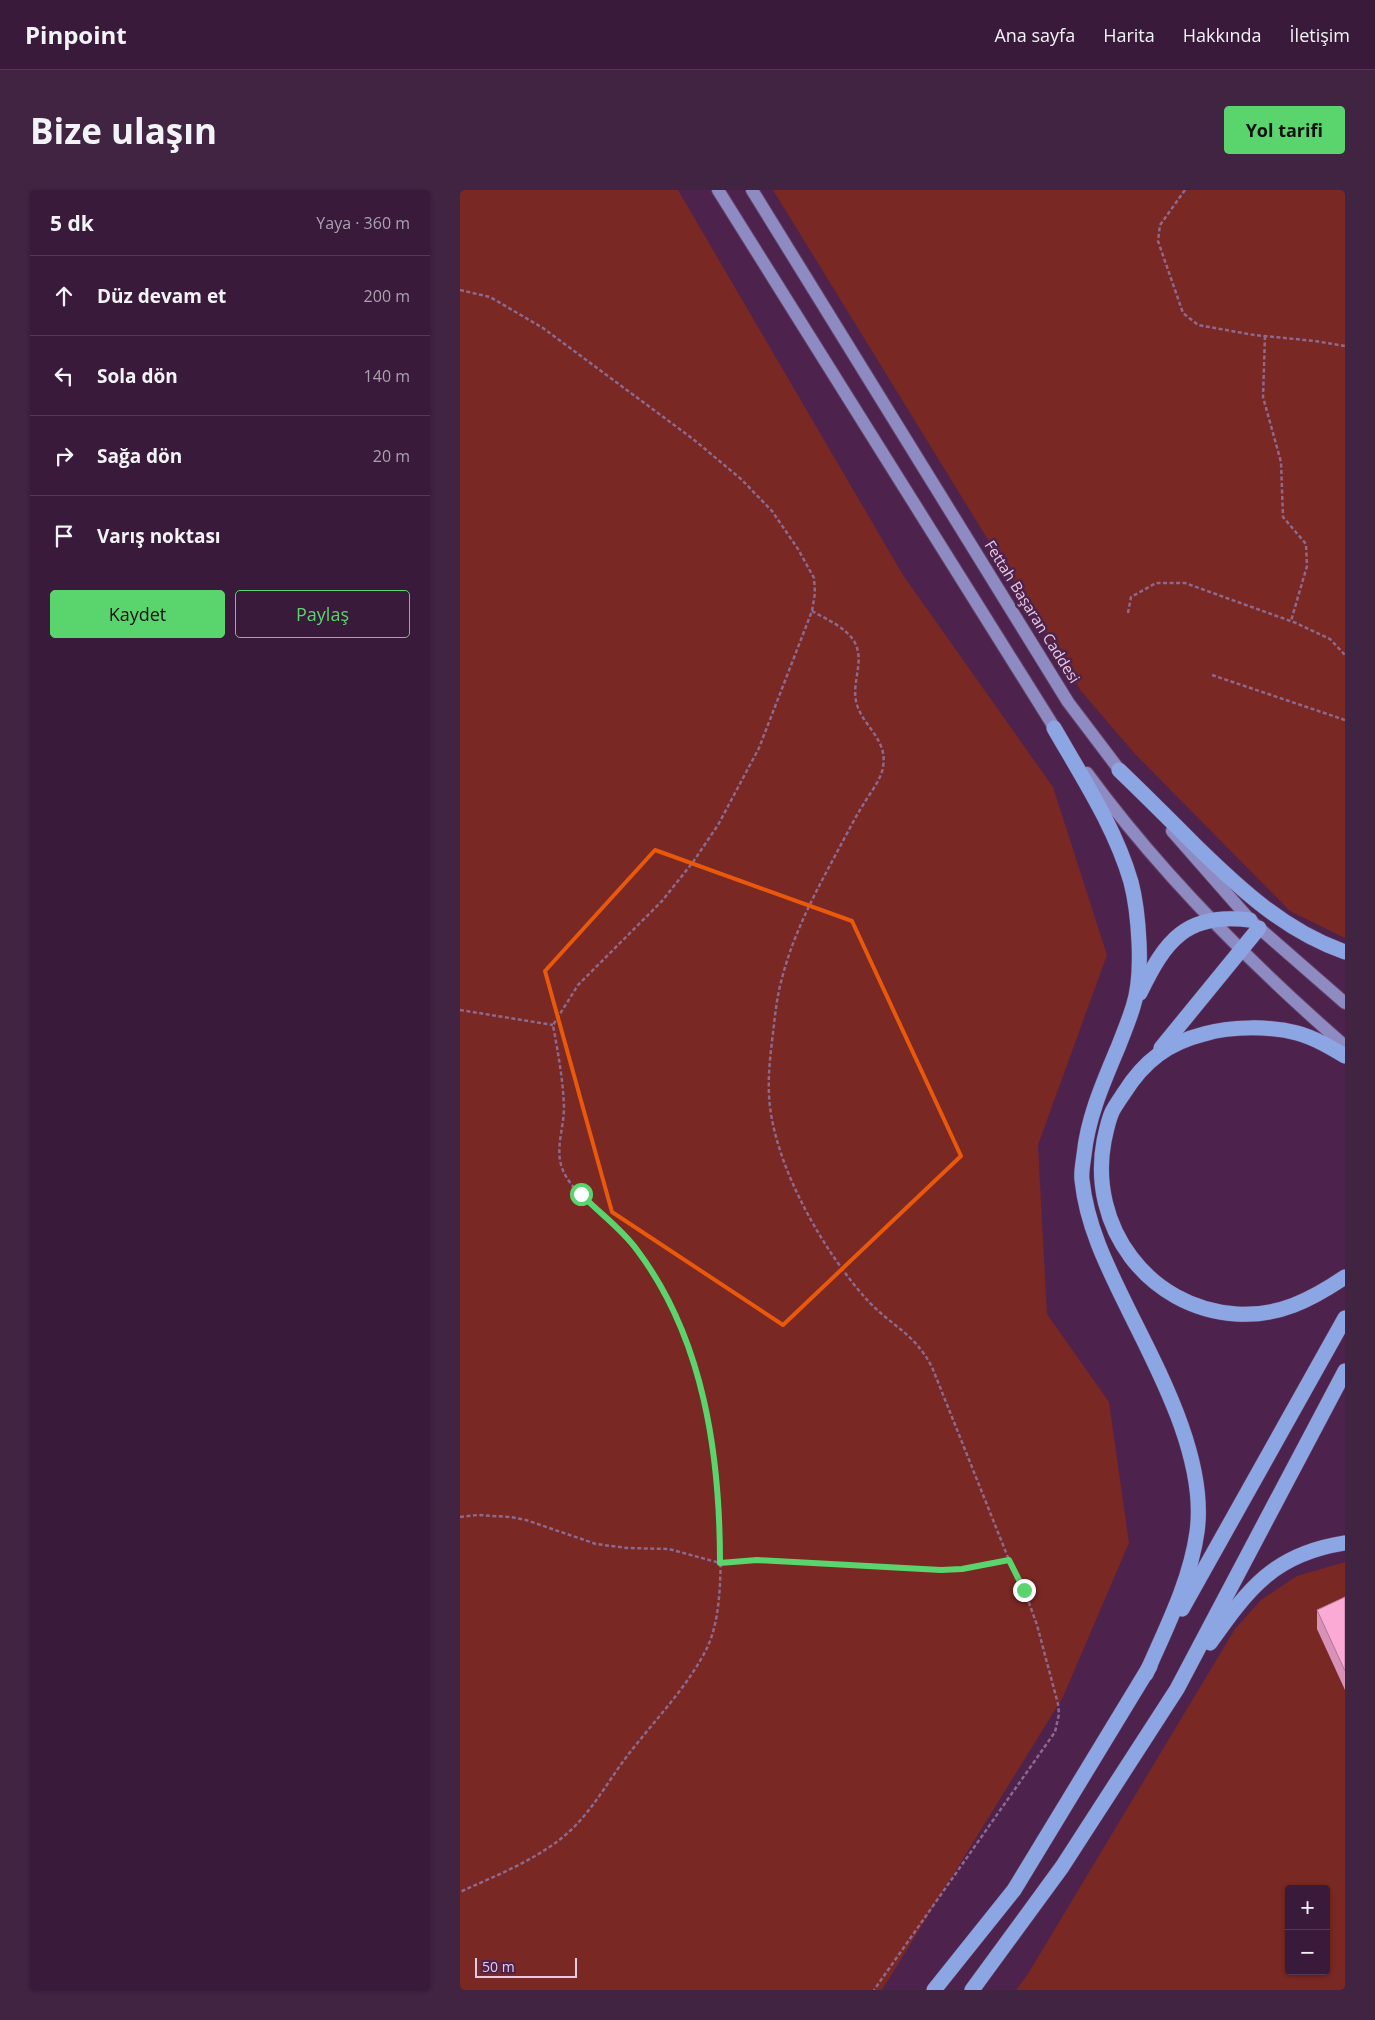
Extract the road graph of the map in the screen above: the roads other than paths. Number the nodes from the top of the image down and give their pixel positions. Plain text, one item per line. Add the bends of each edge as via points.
1 (718, 190) edge
2 (752, 190) edge
3 (1054, 728) junction
4 (1119, 770) junction
5 (1211, 919) junction
6 (1254, 924) junction
7 (1241, 949) junction
8 (1345, 952) edge
9 (1345, 1003) edge
10 (1134, 1005) junction
11 (1345, 1046) edge
12 (1156, 1055) junction
13 (1345, 1056) edge
14 (1345, 1277) edge
15 (1345, 1318) edge
16 (1345, 1371) edge
17 (1345, 1543) edge
18 (1146, 1674) junction
19 (1177, 1689) junction
20 (934, 1990) edge
21 (972, 1990) edge

1 - 3 main road
2 - 4 main road, Fettah Başaran Caddesi via 1068,702
3 - 5 main road via 1110,804
3 - 10 highway via 1121,852 1131,883 1139,955
4 - 6 main road, Fettah Başaran Caddesi
4 - 8 highway via 1248,895 1275,916
5 - 6 highway via 1228,917
5 - 7 main road
5 - 10 highway via 1184,930 1166,947
6 - 7 highway
6 - 9 main road, Fettah Başaran Caddesi
7 - 11 main road
7 - 12 highway
10 - 18 highway via 1091,1115 1082,1176 1091,1225 1187,1441 1197,1486 1197,1531 1187,1575
12 - 13 highway via 1193,1036 1241,1028 1297,1033
12 - 14 highway via 1131,1082 1112,1113 1100,1162 1103,1194 1112,1226 1141,1271 1178,1298 1236,1314 1259,1314 1288,1308 1313,1298
15 - 18 highway
16 - 19 highway
17 - 19 highway via 1307,1552 1256,1583
18 - 20 highway via 1014,1890
19 - 21 highway via 1062,1867

